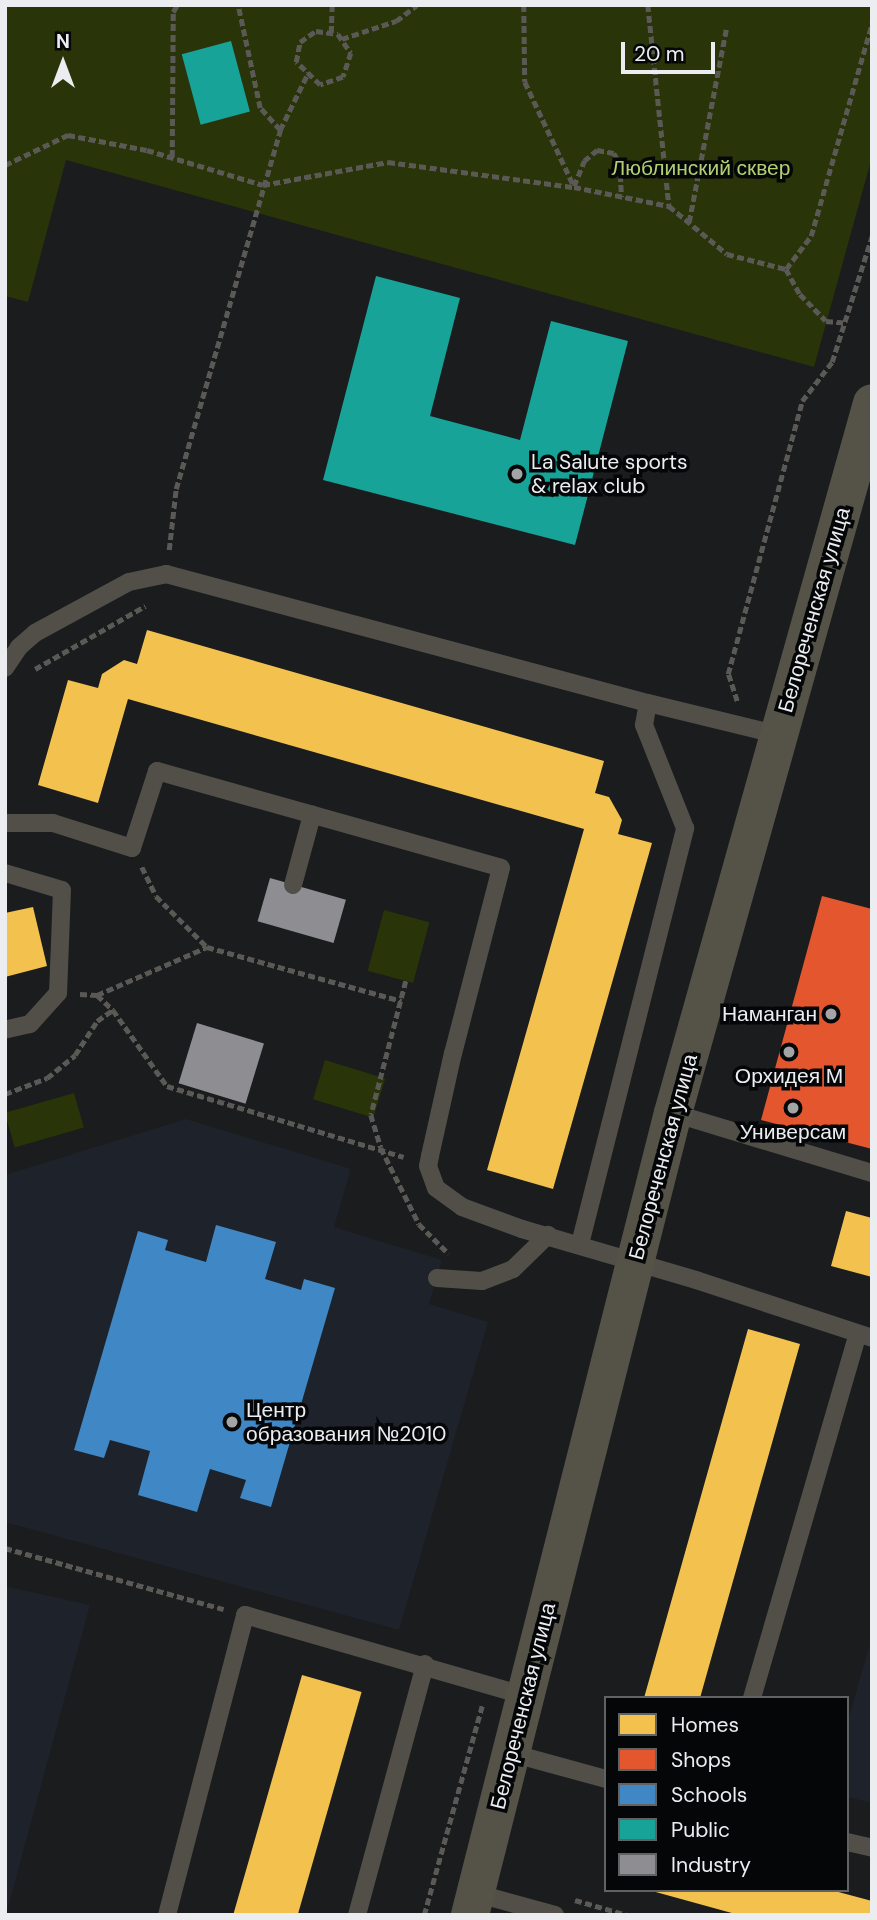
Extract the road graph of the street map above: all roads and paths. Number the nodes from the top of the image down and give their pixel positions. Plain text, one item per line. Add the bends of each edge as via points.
1 (177, 5) edge
2 (238, 5) edge
3 (332, 5) edge
4 (417, 5) edge
5 (524, 5) edge
6 (648, 5) edge
7 (872, 23) edge
8 (726, 30) dead end
9 (331, 33) junction
10 (342, 39) junction
11 (308, 74) junction
12 (280, 130) junction
13 (172, 158) junction
14 (5, 166) edge
15 (263, 185) junction
16 (574, 187) junction
17 (622, 197) junction
18 (669, 206) junction
19 (689, 222) junction
20 (872, 236) edge
21 (786, 269) junction
22 (872, 403) edge
23 (865, 450) edge
24 (166, 574) junction
25 (6, 662) edge
26 (29, 677) dead end
27 (648, 703) junction
28 (779, 735) junction
29 (312, 815) junction
30 (5, 823) edge
31 (132, 848) junction
32 (5, 873) edge
33 (293, 885) dead end
34 (207, 947) junction
35 (58, 993) junction
36 (97, 995) junction
37 (402, 1001) dead end
38 (113, 1010) junction
39 (5, 1030) edge
40 (5, 1094) edge
41 (673, 1113) junction
42 (428, 1166) junction
43 (872, 1173) edge
44 (548, 1235) junction
45 (580, 1244) junction
46 (635, 1262) junction
47 (437, 1278) dead end
48 (865, 1336) edge
49 (5, 1548) edge
50 (245, 1615) junction
51 (425, 1664) junction
52 (525, 1696) junction
53 (753, 1696) edge
54 (511, 1753) junction
55 (604, 1778) edge
56 (849, 1842) edge
57 (872, 1848) edge
58 (472, 1904) edge
59 (167, 1915) edge
60 (357, 1915) edge
61 (555, 1915) edge

1 - 13 path via 173,12
2 - 12 path via 260,108
3 - 9 path
4 - 10 path via 396,21
5 - 16 path via 525,82
6 - 18 path
7 - 21 path via 811,236
8 - 19 path
9 - 10 path
9 - 11 path via 316,31 300,42 296,62
10 - 11 path via 351,53 343,77 320,85
11 - 12 path
12 - 15 path
13 - 14 path via 68,135
13 - 15 path
15 - 16 path via 388,162
15 - 24 path via 176,489
16 - 17 path
16 - 17 path via 584,161 597,150 614,153 620,164
17 - 18 path
18 - 19 path
19 - 21 path via 727,254
20 - 21 path via 847,323 827,321 800,294
22 - 23 street, Белореченская улица
23 - 28 street, Белореченская улица
24 - 25 lane via 129,582 35,632
24 - 26 path via 163,596
24 - 27 lane
27 - 28 lane
27 - 45 lane via 644,725 685,828
28 - 41 street, Белореченская улица
29 - 31 lane via 157,771
29 - 33 lane
29 - 42 lane via 501,868
30 - 31 lane via 53,823
31 - 34 path via 156,896
32 - 35 lane via 62,890
34 - 36 path
34 - 37 path
35 - 36 path
35 - 39 lane via 30,1024
36 - 38 path
38 - 40 path via 97,1021 75,1055 47,1079
38 - 42 path via 167,1086 378,1147
41 - 43 lane
41 - 46 street, Белореченская улица
42 - 44 lane via 436,1188 463,1207
44 - 45 lane
44 - 47 lane via 513,1269 482,1281
45 - 46 lane
46 - 48 lane
46 - 52 street, Белореченская улица
48 - 53 lane
49 - 50 path
50 - 51 lane
50 - 59 lane
51 - 52 lane
51 - 60 lane
52 - 54 street, Белореченская улица
54 - 55 lane
54 - 58 street, Белореченская улица
56 - 57 lane
58 - 61 lane

